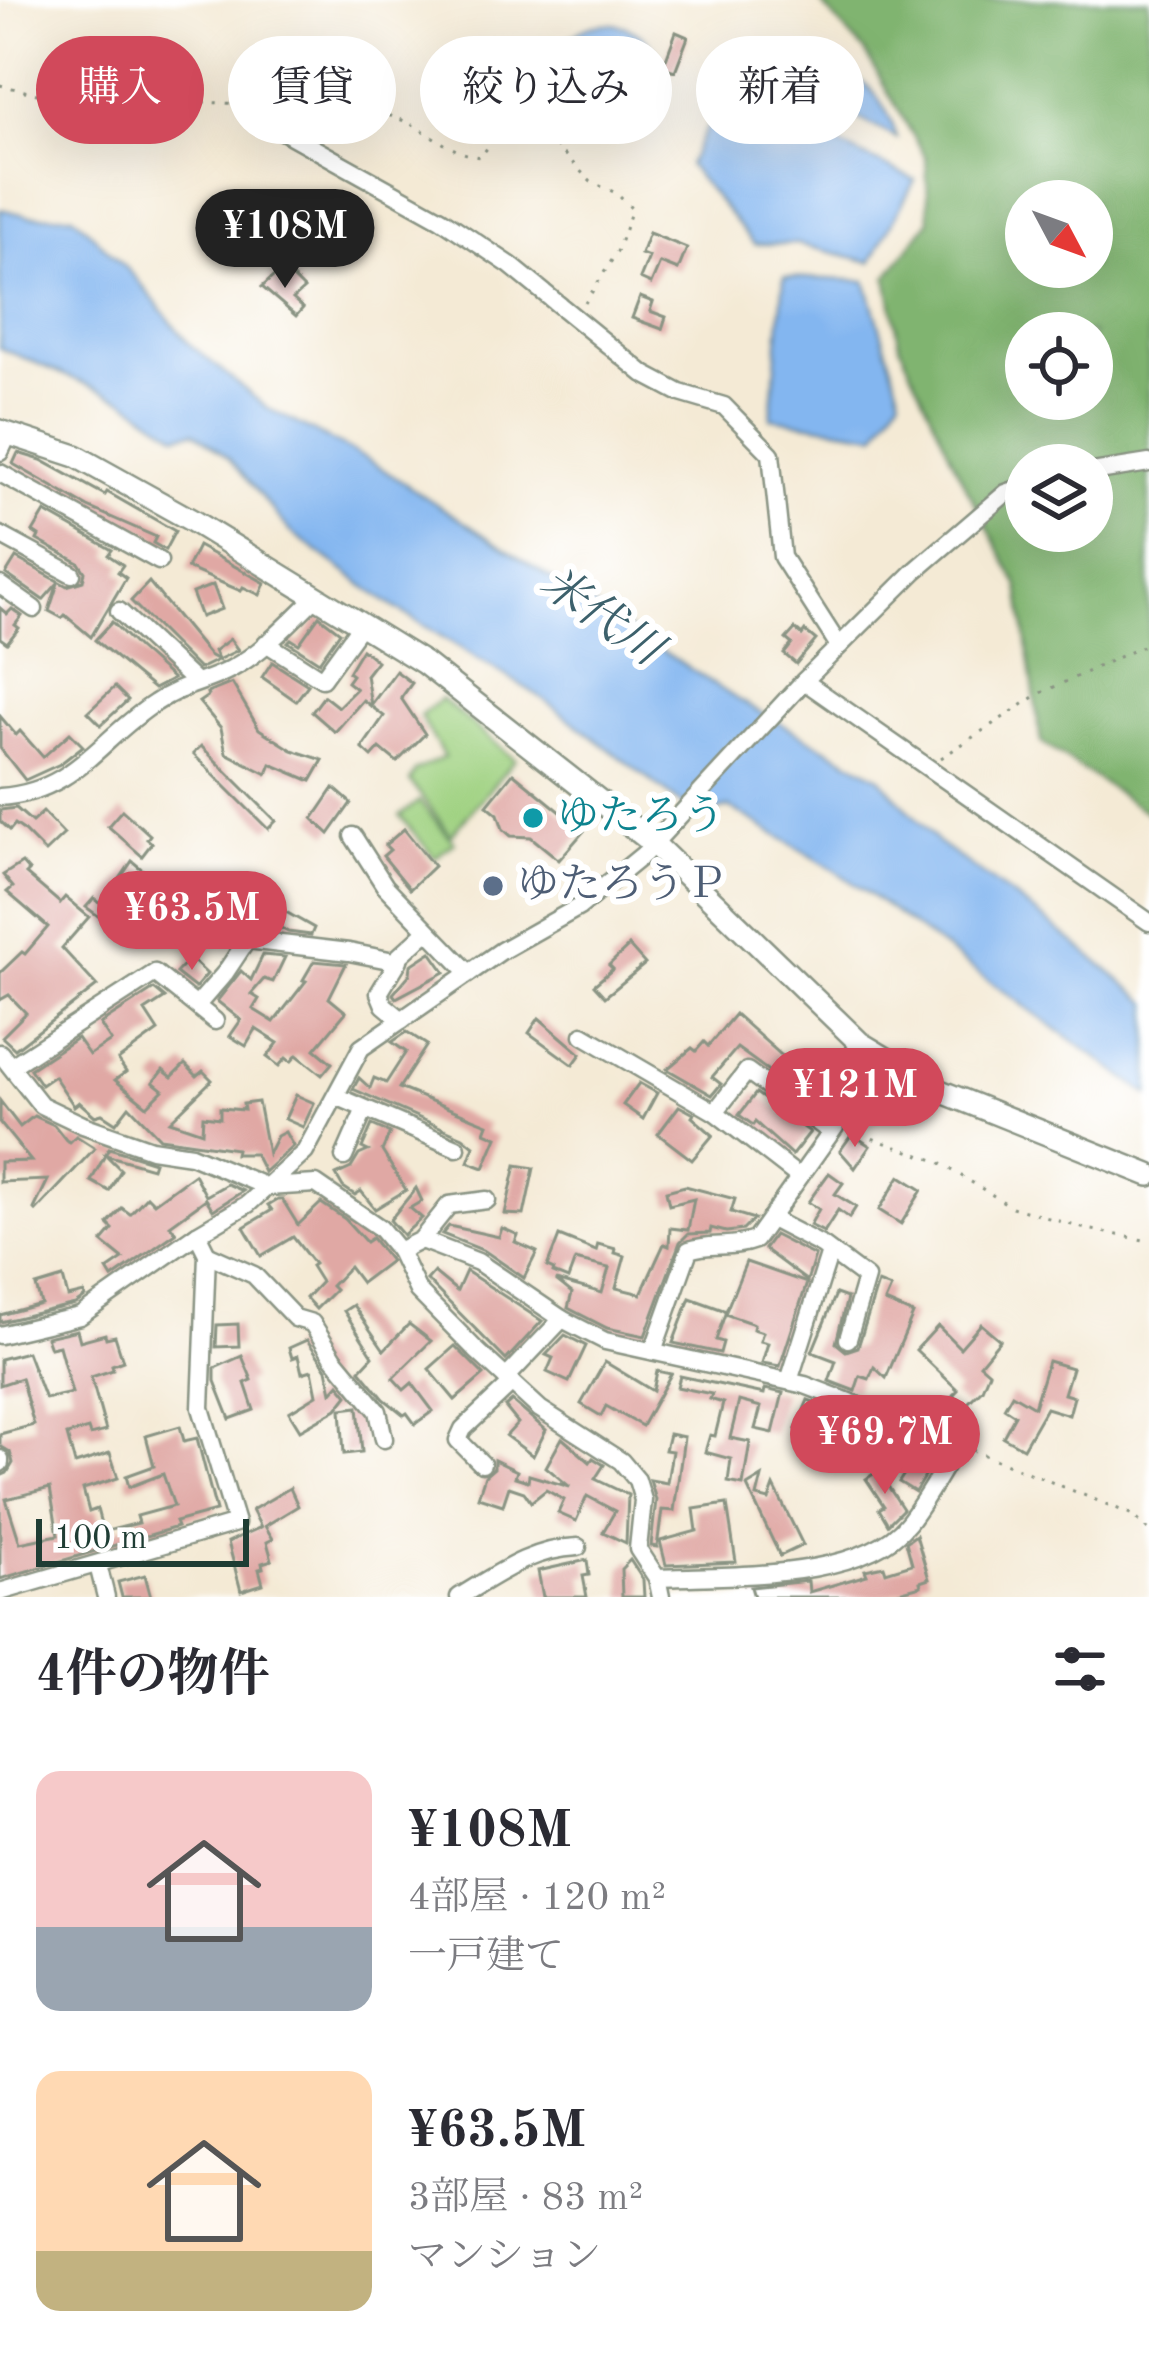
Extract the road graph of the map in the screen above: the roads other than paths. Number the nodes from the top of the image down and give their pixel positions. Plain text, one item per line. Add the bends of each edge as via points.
1 (307, 144) edge
2 (3, 438) edge
3 (1149, 463) edge
4 (1113, 469) edge
5 (0, 473) edge
6 (1005, 494) edge
7 (0, 535) edge
8 (160, 561) dead end
9 (72, 574) dead end
10 (0, 585) edge
11 (316, 597) junction
12 (34, 609) dead end
13 (119, 611) dead end
14 (361, 625) junction
15 (266, 643) junction
16 (839, 646) junction
17 (194, 682) junction
18 (801, 685) junction
19 (0, 797) edge
20 (353, 836) dead end
21 (660, 836) junction
22 (1149, 922) edge
23 (427, 931) junction
24 (399, 960) junction
25 (469, 973) junction
26 (198, 1004) junction
27 (402, 1020) junction
28 (215, 1021) dead end
29 (583, 1035) dead end
30 (860, 1042) junction
31 (6, 1059) edge
32 (336, 1096) junction
33 (365, 1108) junction
34 (715, 1112) junction
35 (831, 1132) junction
36 (457, 1148) dead end
37 (344, 1156) dead end
38 (1149, 1175) edge
39 (800, 1178) junction
40 (267, 1187) junction
41 (488, 1200) dead end
42 (772, 1219) junction
43 (197, 1234) junction
44 (421, 1240) junction
45 (399, 1251) junction
46 (830, 1252) junction
47 (207, 1254) junction
48 (562, 1319) junction
49 (0, 1335) edge
50 (848, 1339) dead end
51 (653, 1351) junction
52 (509, 1380) junction
53 (789, 1381) junction
54 (384, 1439) dead end
55 (482, 1464) dead end
56 (578, 1547) dead end
57 (98, 1564) junction
58 (659, 1588) edge
59 (0, 1592) edge
60 (22, 1592) edge
61 (106, 1597) edge
62 (459, 1597) edge

1 - 16 street via 510,265 644,374 724,406 771,454 782,557
2 - 11 street via 76,456
3 - 4 street
5 - 8 street
6 - 16 street
7 - 9 street
10 - 12 street
11 - 14 street
11 - 15 street
13 - 17 street
14 - 15 street via 322,679
14 - 21 street
15 - 17 street via 231,669
16 - 18 street
17 - 19 street via 142,712 59,783
18 - 21 street
18 - 22 street
20 - 23 street
21 - 25 street via 579,907
21 - 30 street
23 - 24 street
23 - 25 street
24 - 26 street via 247,940
24 - 27 street via 379,993
25 - 27 street
26 - 28 street
26 - 31 street via 155,973
27 - 32 street via 361,1048
29 - 34 street
30 - 35 street via 840,1074
30 - 38 street via 940,1091
31 - 40 street via 41,1105
32 - 33 street
32 - 40 street via 305,1152
33 - 36 street
33 - 37 street
34 - 35 street via 747,1071
34 - 39 street
35 - 39 street
39 - 42 street
40 - 43 street
40 - 45 street via 316,1184
41 - 44 street via 449,1204
42 - 46 street
42 - 51 street via 734,1248 689,1250
43 - 47 street
43 - 49 street via 80,1316
44 - 45 street
44 - 48 street via 478,1262
45 - 52 street via 418,1291
46 - 50 street via 867,1281
46 - 53 street
47 - 54 street via 254,1275 295,1318 312,1324 378,1411
47 - 57 street via 200,1408 236,1523
48 - 51 street via 605,1341
48 - 52 street
51 - 53 street
52 - 55 street via 458,1440
52 - 58 street via 637,1480 638,1549
53 - 58 street via 958,1444 906,1525 865,1553
56 - 62 street via 526,1556
57 - 60 street
57 - 61 street
59 - 60 street

